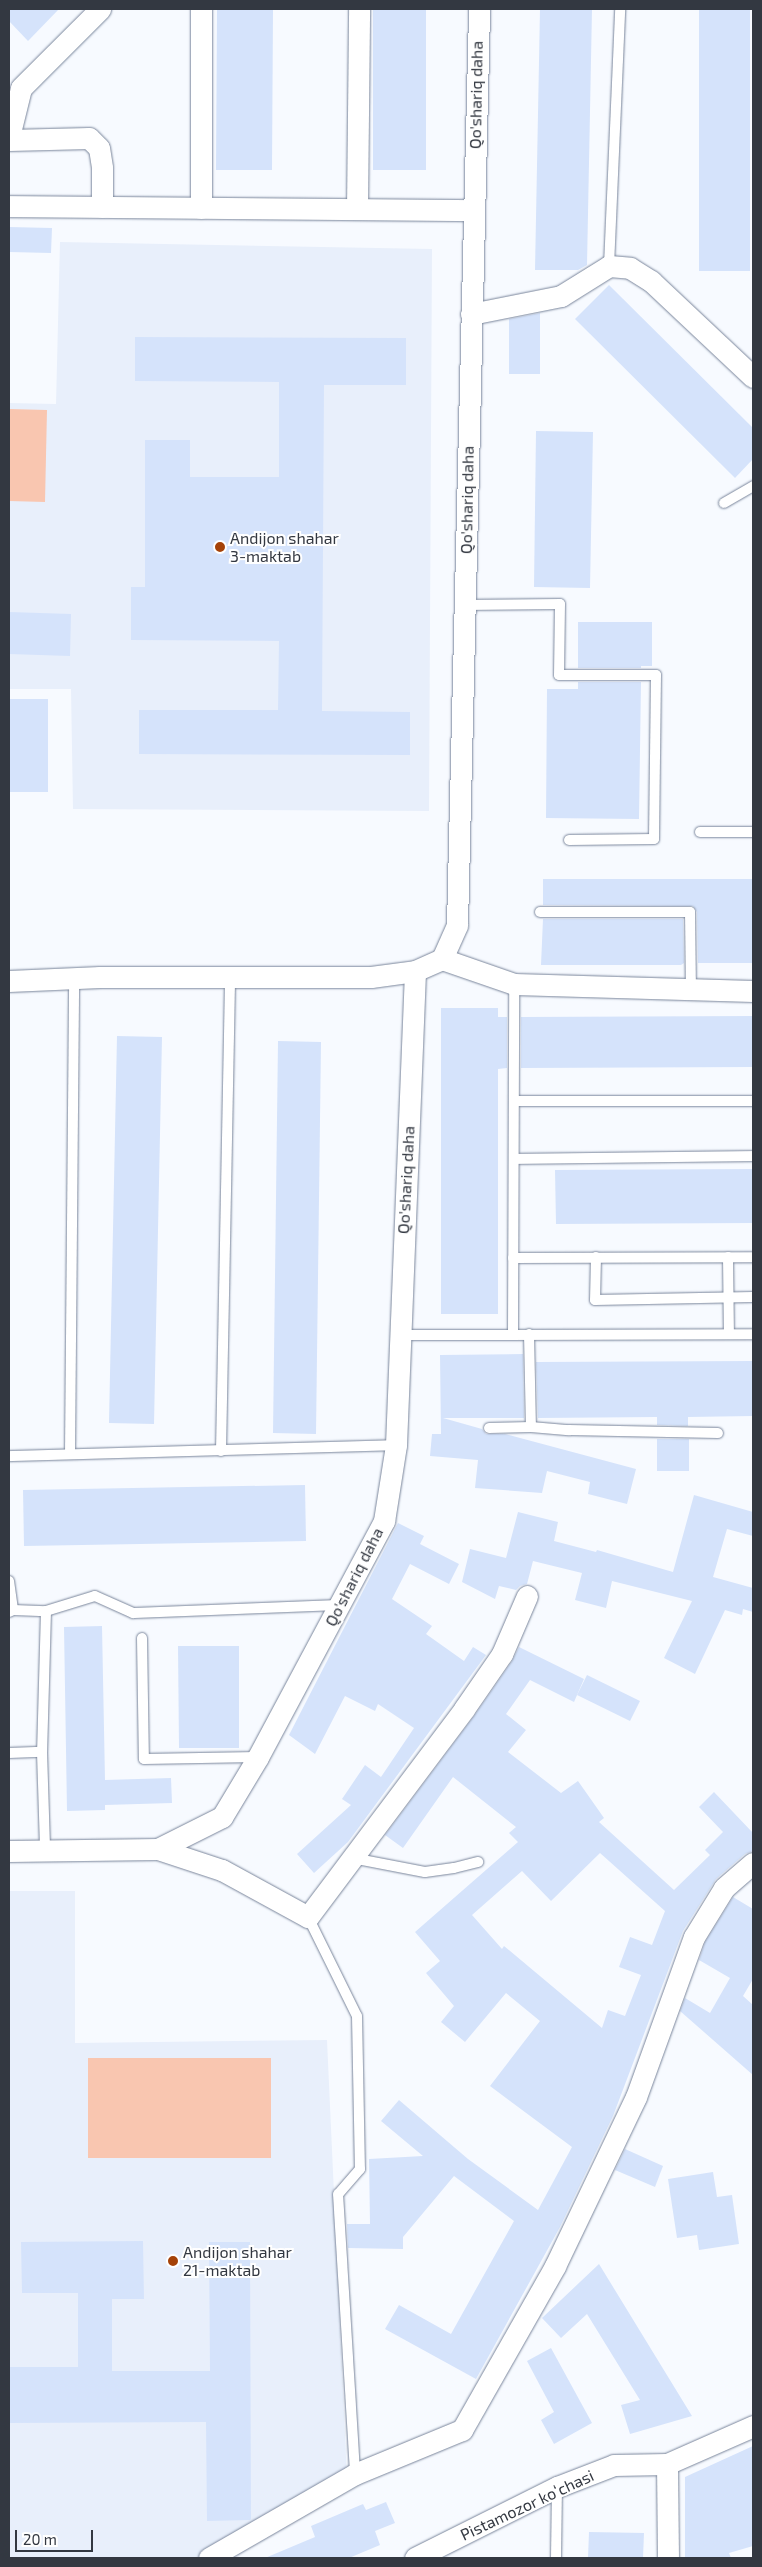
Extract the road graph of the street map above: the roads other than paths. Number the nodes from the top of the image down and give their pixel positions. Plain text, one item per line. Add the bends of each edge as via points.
1 (100, 9) edge
2 (201, 9) edge
3 (359, 9) edge
4 (479, 9) edge
5 (620, 9) edge
6 (9, 139) edge
7 (9, 206) edge
8 (102, 207) junction
9 (201, 208) junction
10 (357, 209) junction
11 (473, 210) junction
12 (609, 266) junction
13 (471, 314) junction
14 (753, 376) edge
15 (753, 486) edge
16 (724, 503) dead end
17 (464, 605) junction
18 (700, 832) dead end
19 (753, 832) edge
20 (569, 840) dead end
21 (540, 912) dead end
22 (442, 959) junction
23 (415, 971) junction
24 (230, 977) junction
25 (74, 978) junction
26 (9, 981) edge
27 (514, 984) junction
28 (691, 990) junction
29 (753, 992) edge
30 (514, 1101) junction
31 (753, 1101) edge
32 (753, 1156) edge
33 (514, 1159) junction
34 (728, 1257) junction
35 (753, 1257) edge
36 (513, 1258) junction
37 (596, 1258) junction
38 (729, 1297) junction
39 (753, 1297) edge
40 (529, 1334) junction
41 (729, 1334) junction
42 (753, 1334) edge
43 (399, 1335) junction
44 (513, 1335) junction
45 (531, 1427) junction
46 (489, 1428) dead end
47 (718, 1433) dead end
48 (396, 1445) junction
49 (221, 1451) junction
50 (70, 1454) junction
51 (9, 1456) edge
52 (9, 1581) edge
53 (527, 1596) dead end
54 (341, 1605) junction
55 (11, 1611) edge
56 (46, 1611) junction
57 (142, 1638) dead end
58 (42, 1752) junction
59 (9, 1753) edge
60 (258, 1757) junction
61 (158, 1849) junction
62 (46, 1850) junction
63 (9, 1851) edge
64 (352, 1858) junction
65 (478, 1862) dead end
66 (753, 1863) edge
67 (308, 1917) junction
68 (753, 2426) edge
69 (667, 2464) junction
70 (355, 2474) junction
71 (558, 2487) junction
72 (208, 2558) edge
73 (415, 2558) edge
74 (556, 2558) edge
75 (668, 2558) edge

1 - 6 street via 21,88
2 - 9 street
3 - 10 street
4 - 11 street, Qo'shariq daha
5 - 12 lane
6 - 8 street via 89,138 99,148
7 - 8 street
8 - 9 street
9 - 10 street
10 - 11 street
11 - 13 street, Qo'shariq daha
12 - 13 street via 561,296
12 - 14 street via 630,268 651,281
13 - 17 street, Qo'shariq daha
15 - 16 lane
17 - 20 lane via 560,604 559,675 656,674 654,839
17 - 22 street, Qo'shariq daha via 457,925
18 - 19 lane
21 - 28 lane via 690,912
22 - 23 street
22 - 27 street
23 - 24 street via 371,977
23 - 43 street, Qo'shariq daha
24 - 25 street
24 - 49 lane
25 - 26 street
25 - 50 lane
27 - 28 street
27 - 30 lane
28 - 29 street
30 - 31 lane
30 - 33 lane
32 - 33 lane
33 - 36 lane
34 - 35 lane
34 - 37 lane
34 - 38 lane
36 - 37 lane
36 - 44 lane
37 - 38 lane via 595,1300
38 - 39 lane
38 - 41 lane
40 - 41 lane
40 - 44 lane
40 - 45 lane
41 - 42 lane
43 - 44 lane
43 - 48 street, Qo'shariq daha
45 - 46 lane
45 - 47 lane
48 - 49 lane
48 - 54 street, Qo'shariq daha via 384,1521
49 - 50 lane
50 - 51 lane
52 - 55 lane
53 - 64 street via 502,1654
54 - 56 lane via 133,1613 95,1596
54 - 60 street, Qo'shariq daha
55 - 56 lane
56 - 58 lane
57 - 60 lane via 144,1759
58 - 59 lane
58 - 62 lane
60 - 61 street, Qo'shariq daha via 222,1817
61 - 62 street, Qo'shariq daha
61 - 67 street via 222,1870
62 - 63 street, Qo'shariq daha
64 - 65 lane via 425,1872
64 - 67 street
66 - 70 street via 724,1888 694,1937 636,2097 555,2266 462,2430
67 - 70 lane via 358,2016 360,2169 338,2194
68 - 69 street, Pistamozor koʻchasi
69 - 71 street, Pistamozor koʻchasi via 614,2466
69 - 75 street
70 - 72 street
71 - 73 street, Pistamozor koʻchasi
71 - 74 lane

